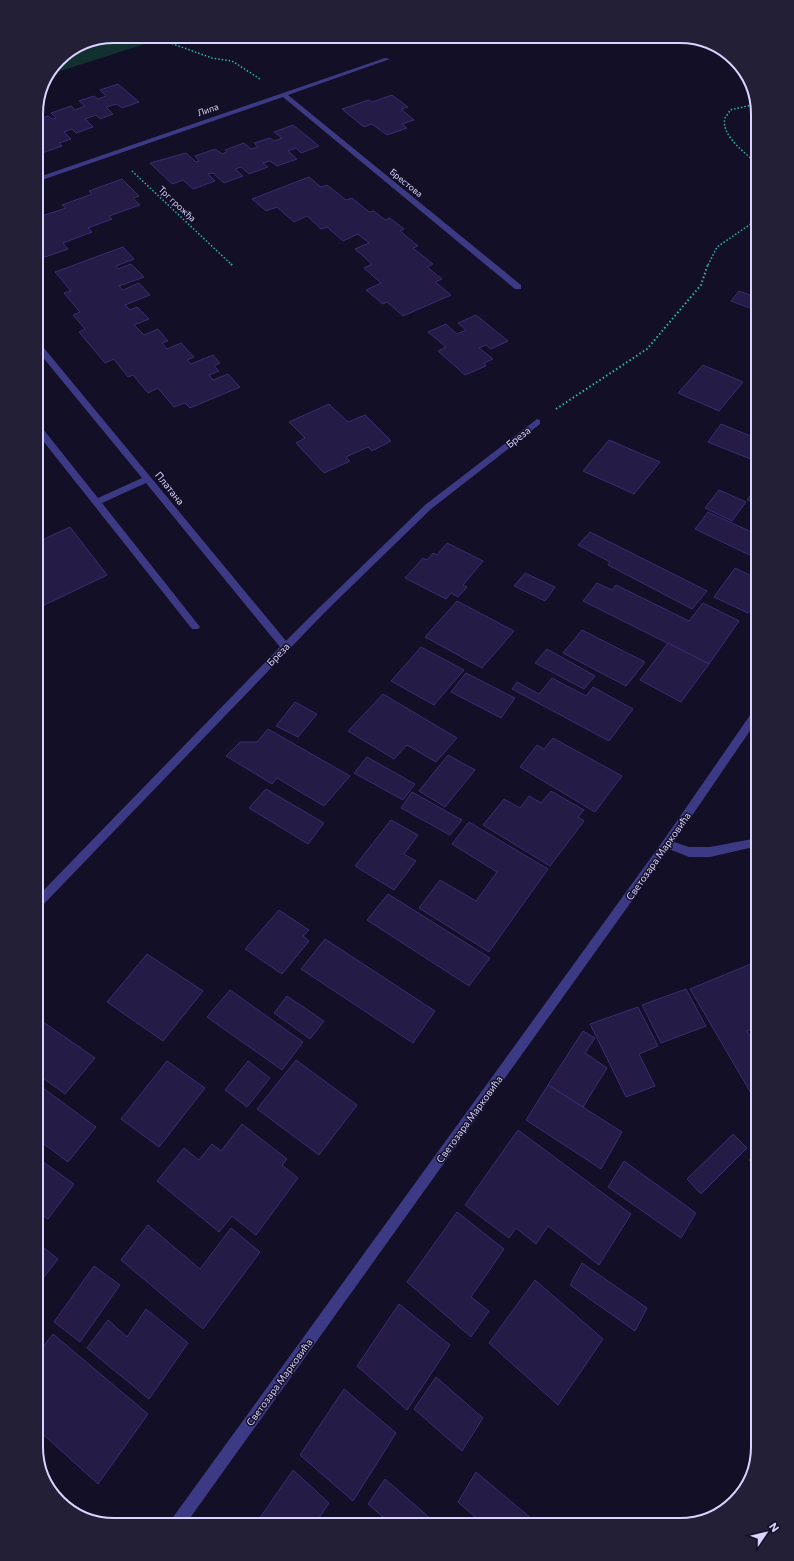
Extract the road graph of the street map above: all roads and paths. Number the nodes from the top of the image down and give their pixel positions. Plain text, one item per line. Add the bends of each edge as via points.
1 (171, 43) edge
2 (387, 59) dead end
3 (283, 94) junction
4 (750, 105) edge
5 (113, 153) junction
6 (751, 158) edge
7 (43, 178) edge
8 (751, 224) edge
9 (232, 265) dead end
10 (518, 287) dead end
11 (43, 352) edge
12 (537, 422) joint
13 (43, 435) edge
14 (148, 479) junction
15 (96, 502) junction
16 (195, 628) dead end
17 (285, 646) junction
18 (751, 721) edge
19 (751, 843) edge
20 (667, 844) junction
21 (43, 898) edge
22 (181, 1518) edge

1 - 3 path via 212,58 232,61
2 - 3 street, Липа
3 - 5 street, Липа
3 - 10 street, Брестова
4 - 6 path via 730,110 725,119 726,131
5 - 7 street, Липа
5 - 9 path, Трг грожђа
8 - 12 path via 717,247 701,285 647,349
11 - 14 street, Платана
12 - 17 street, Бреза via 428,507
13 - 15 street
14 - 15 street
14 - 17 street, Платана
15 - 16 street
17 - 21 street, Бреза
18 - 20 street, Светозара Марковића
19 - 20 street via 710,852 689,852
20 - 22 street, Светозара Марковића

